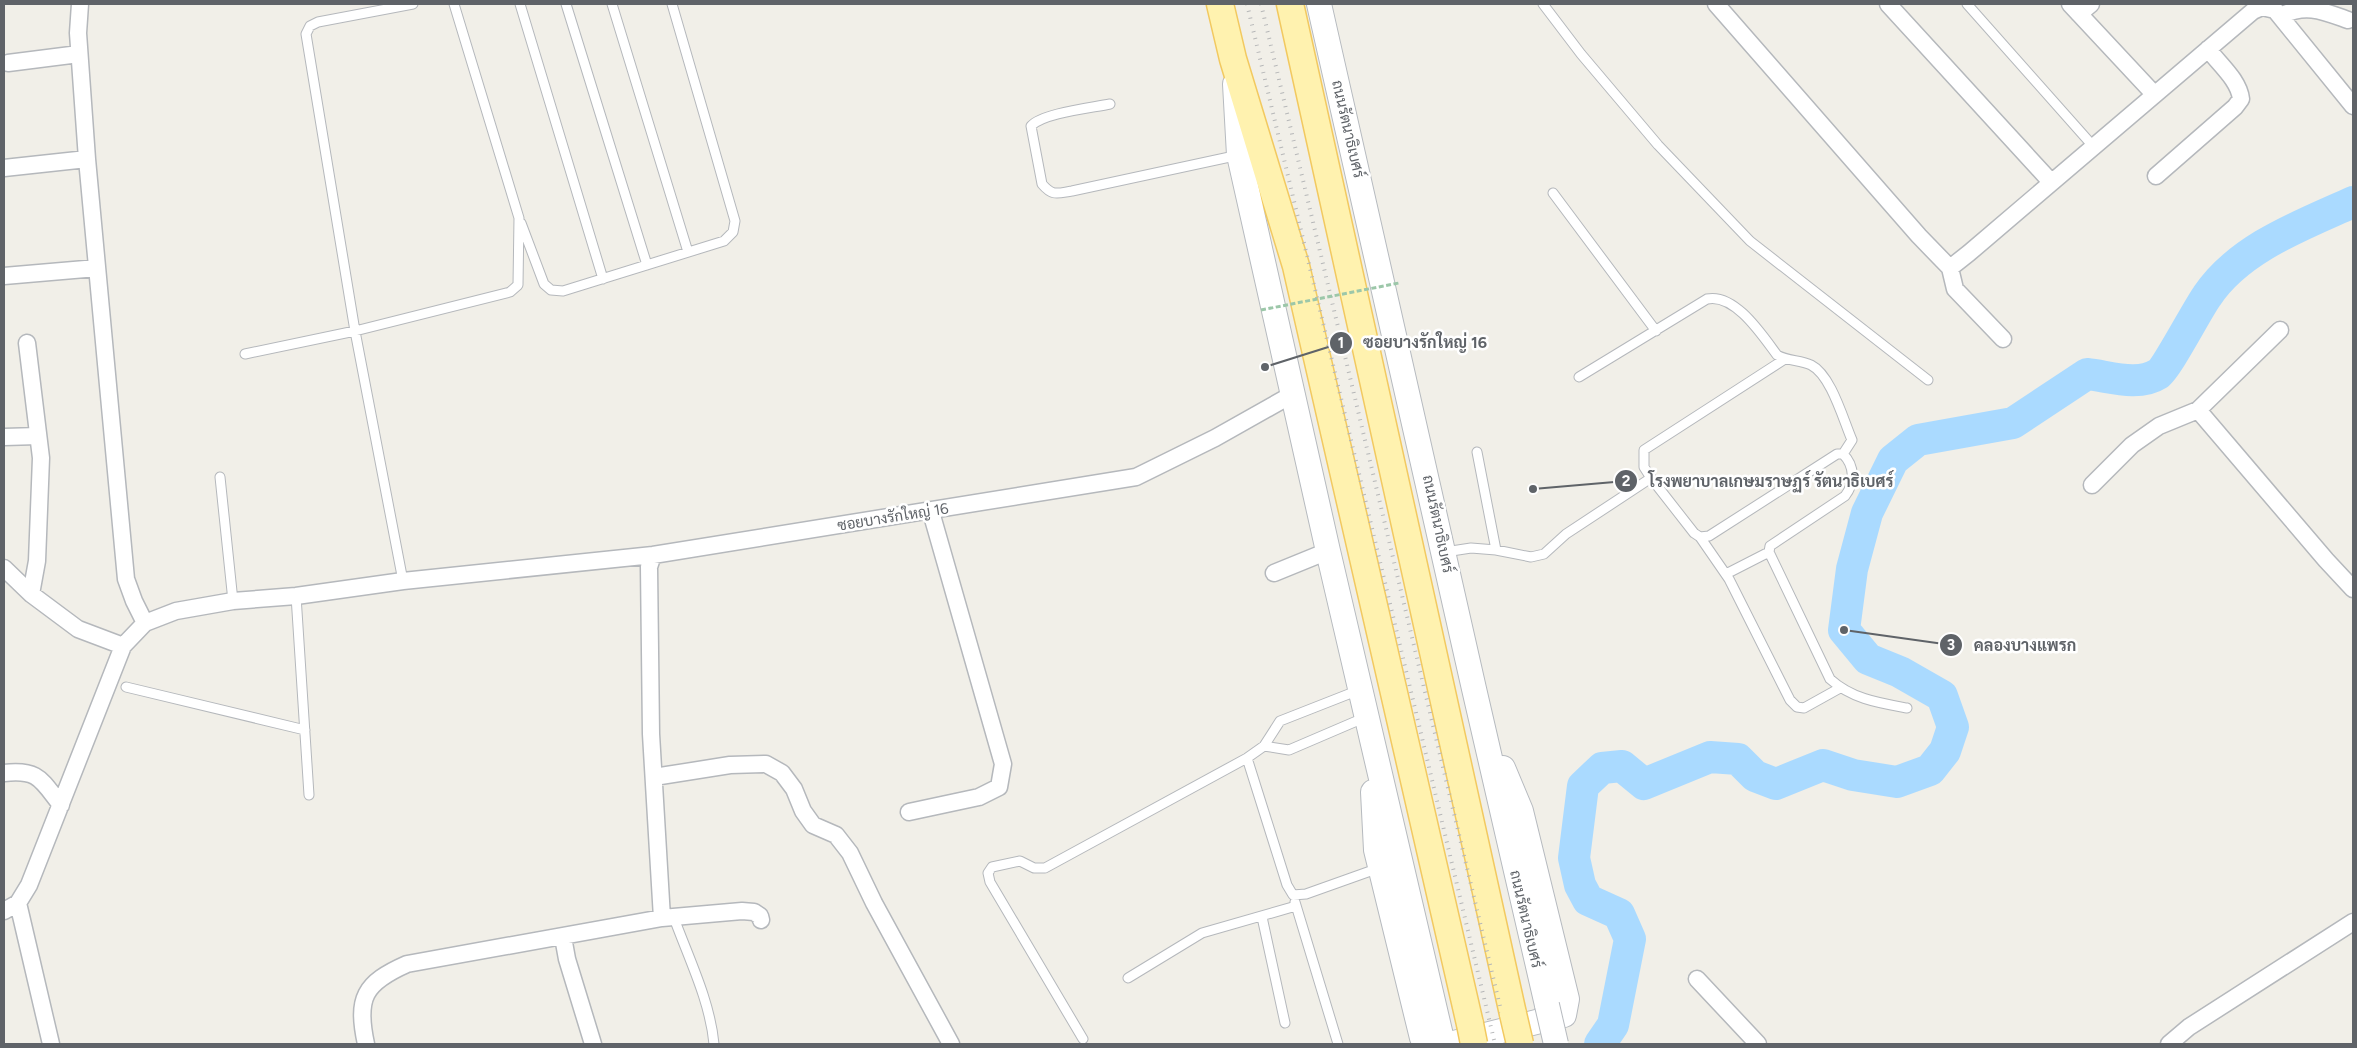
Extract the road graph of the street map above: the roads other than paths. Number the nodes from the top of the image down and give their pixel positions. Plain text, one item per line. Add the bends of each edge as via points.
1 (80, 4) edge
2 (413, 4) edge
3 (454, 4) edge
4 (520, 4) edge
5 (566, 4) edge
6 (612, 4) edge
7 (672, 4) edge
8 (1220, 4) edge
9 (1290, 4) edge
10 (1319, 4) edge
11 (1543, 4) edge
12 (1716, 4) edge
13 (1967, 4) edge
14 (1893, 5) edge
15 (2080, 7) edge
16 (2280, 16) junction
17 (2348, 20) dead end
18 (2208, 50) junction
19 (79, 54) junction
20 (1233, 59) junction
21 (8, 62) dead end
22 (2154, 94) junction
23 (1110, 104) dead end
24 (2353, 106) edge
25 (2093, 146) junction
26 (1239, 155) junction
27 (87, 159) junction
28 (4, 168) edge
29 (2156, 176) dead end
30 (2051, 182) junction
31 (1553, 193) dead end
32 (519, 218) junction
33 (688, 252) junction
34 (647, 265) junction
35 (97, 268) junction
36 (1950, 268) junction
37 (4, 276) edge
38 (603, 279) junction
39 (2280, 330) dead end
40 (355, 331) junction
41 (1656, 331) junction
42 (2003, 339) dead end
43 (27, 343) dead end
44 (245, 354) dead end
45 (1784, 359) junction
46 (1580, 377) dead end
47 (1928, 380) dead end
48 (1293, 394) junction
49 (2198, 410) junction
50 (38, 436) junction
51 (4, 437) edge
52 (1477, 452) dead end
53 (1843, 454) junction
54 (220, 477) dead end
55 (1651, 478) junction
56 (2092, 485) dead end
57 (931, 512) junction
58 (1700, 537) junction
59 (1496, 550) junction
60 (1328, 551) junction
61 (1445, 552) junction
62 (1769, 552) junction
63 (653, 556) junction
64 (4, 568) edge
65 (1274, 573) dead end
66 (1726, 574) junction
67 (403, 581) junction
68 (2353, 589) edge
69 (31, 594) junction
70 (296, 596) junction
71 (233, 601) junction
72 (146, 623) junction
73 (124, 646) junction
74 (126, 687) dead end
75 (1840, 688) junction
76 (1360, 690) junction
77 (1476, 707) junction
78 (1907, 708) dead end
79 (1368, 724) junction
80 (305, 730) junction
81 (1264, 746) junction
82 (1247, 758) junction
83 (4, 773) edge
84 (654, 777) junction
85 (309, 795) dead end
86 (61, 805) junction
87 (909, 812) dead end
88 (1380, 868) junction
89 (1293, 895) junction
90 (1296, 906) junction
91 (11, 907) edge
92 (1262, 917) junction
93 (668, 918) junction
94 (760, 920) dead end
95 (2353, 922) edge
96 (563, 937) junction
97 (1128, 978) dead end
98 (1697, 979) dead end
99 (1285, 1023) dead end
100 (1472, 1034) edge
101 (1083, 1039) dead end
102 (1441, 1041) edge
103 (51, 1044) edge
104 (366, 1044) edge
105 (593, 1044) edge
106 (714, 1044) edge
107 (951, 1044) edge
108 (1338, 1044) edge
109 (1520, 1044) edge
110 (1556, 1044) edge
111 (1758, 1044) edge
112 (2168, 1044) edge

1 - 19 street
2 - 40 lane via 318,22 310,26 306,34
3 - 32 lane
4 - 38 lane
5 - 34 lane
6 - 33 lane
7 - 33 lane via 735,221 733,232 724,241
8 - 20 main road
9 - 109 main road, ถนนรัตนาธิเบศร์, bridge
10 - 61 main road, ถนนรัตนาธิเบศร์
11 - 47 lane via 1658,145 1750,241
12 - 36 street
13 - 25 lane
14 - 30 street
15 - 22 street
16 - 17 street via 2293,10 2314,9
16 - 18 street via 2275,10 2262,7
16 - 24 street
18 - 22 street
18 - 29 street via 2235,83 2241,99
19 - 21 street
19 - 27 street
20 - 26 main road
20 - 100 main road via 1296,266
22 - 25 street
23 - 26 lane via 1041,119 1030,126 1042,184 1049,192 1072,191
25 - 30 street
26 - 48 main road
27 - 28 street
27 - 35 street
30 - 36 street
31 - 41 lane
32 - 38 lane via 544,284 551,290 563,291
32 - 40 lane via 518,285 514,290
33 - 34 lane
34 - 38 lane
35 - 37 street
35 - 72 street via 126,579
36 - 42 street via 1955,288
39 - 49 street
40 - 44 lane
40 - 67 lane
41 - 45 lane via 1708,299 1722,298 1738,308 1777,355
41 - 46 lane
43 - 50 street
45 - 53 lane via 1802,362 1821,371 1852,440
45 - 55 lane via 1644,450 1644,466
48 - 57 street, ซอยบางรักใหญ่ 16 via 1136,478
48 - 60 main road
49 - 56 street via 2159,426 2132,445
49 - 68 street
50 - 51 street
50 - 69 street via 37,560
52 - 59 lane
53 - 58 lane via 1837,454 1709,536
53 - 62 lane via 1848,459 1854,479 1852,487 1845,496 1770,546
54 - 71 lane
55 - 58 lane
55 - 59 lane via 1566,534 1544,554 1531,557
57 - 63 street, ซอยบางรักใหญ่ 16
57 - 87 street via 1003,764 999,787 986,794
58 - 66 lane
59 - 61 lane via 1471,548
60 - 65 street
60 - 76 main road
61 - 77 main road, ถนนรัตนาธิเบศร์
62 - 66 lane
62 - 75 lane via 1830,678
63 - 67 street, ซอยบางรักใหญ่ 16
63 - 84 street via 649,567
64 - 69 street
66 - 75 lane via 1790,700 1797,707 1804,708
67 - 70 street, ซอยบางรักใหญ่ 16
69 - 73 street via 78,629
70 - 71 street, ซอยบางรักใหญ่ 16
70 - 80 lane
71 - 72 street, ซอยบางรักใหญ่ 16 via 176,611
72 - 73 street
73 - 86 street
74 - 80 lane
75 - 78 lane via 1872,702
76 - 79 main road
76 - 81 lane via 1280,721
77 - 102 main road via 1521,811 1567,998 1564,1014
77 - 110 main road, ถนนรัตนาธิเบศร์, bridge
79 - 81 lane via 1289,750
79 - 88 main road
79 - 102 main road
80 - 85 lane
81 - 82 lane
82 - 89 lane via 1287,885
82 - 101 lane via 1045,868 1034,868 1020,860 992,867 988,873 990,882
83 - 86 street via 20,771 38,777
84 - 93 street
84 - 107 street via 730,765 766,764 782,772 813,825 836,835 850,853
86 - 91 street via 29,885
88 - 89 lane via 1306,894
88 - 102 main road via 1422,1038
89 - 90 lane
90 - 92 lane
90 - 108 lane
91 - 103 street
92 - 97 lane via 1202,933
92 - 99 lane
93 - 94 street via 742,911 754,912
93 - 96 street
93 - 106 lane via 705,1002
95 - 112 street via 2189,1027
96 - 104 street via 407,964 382,975 362,1000 361,1023
96 - 105 street
98 - 111 street

